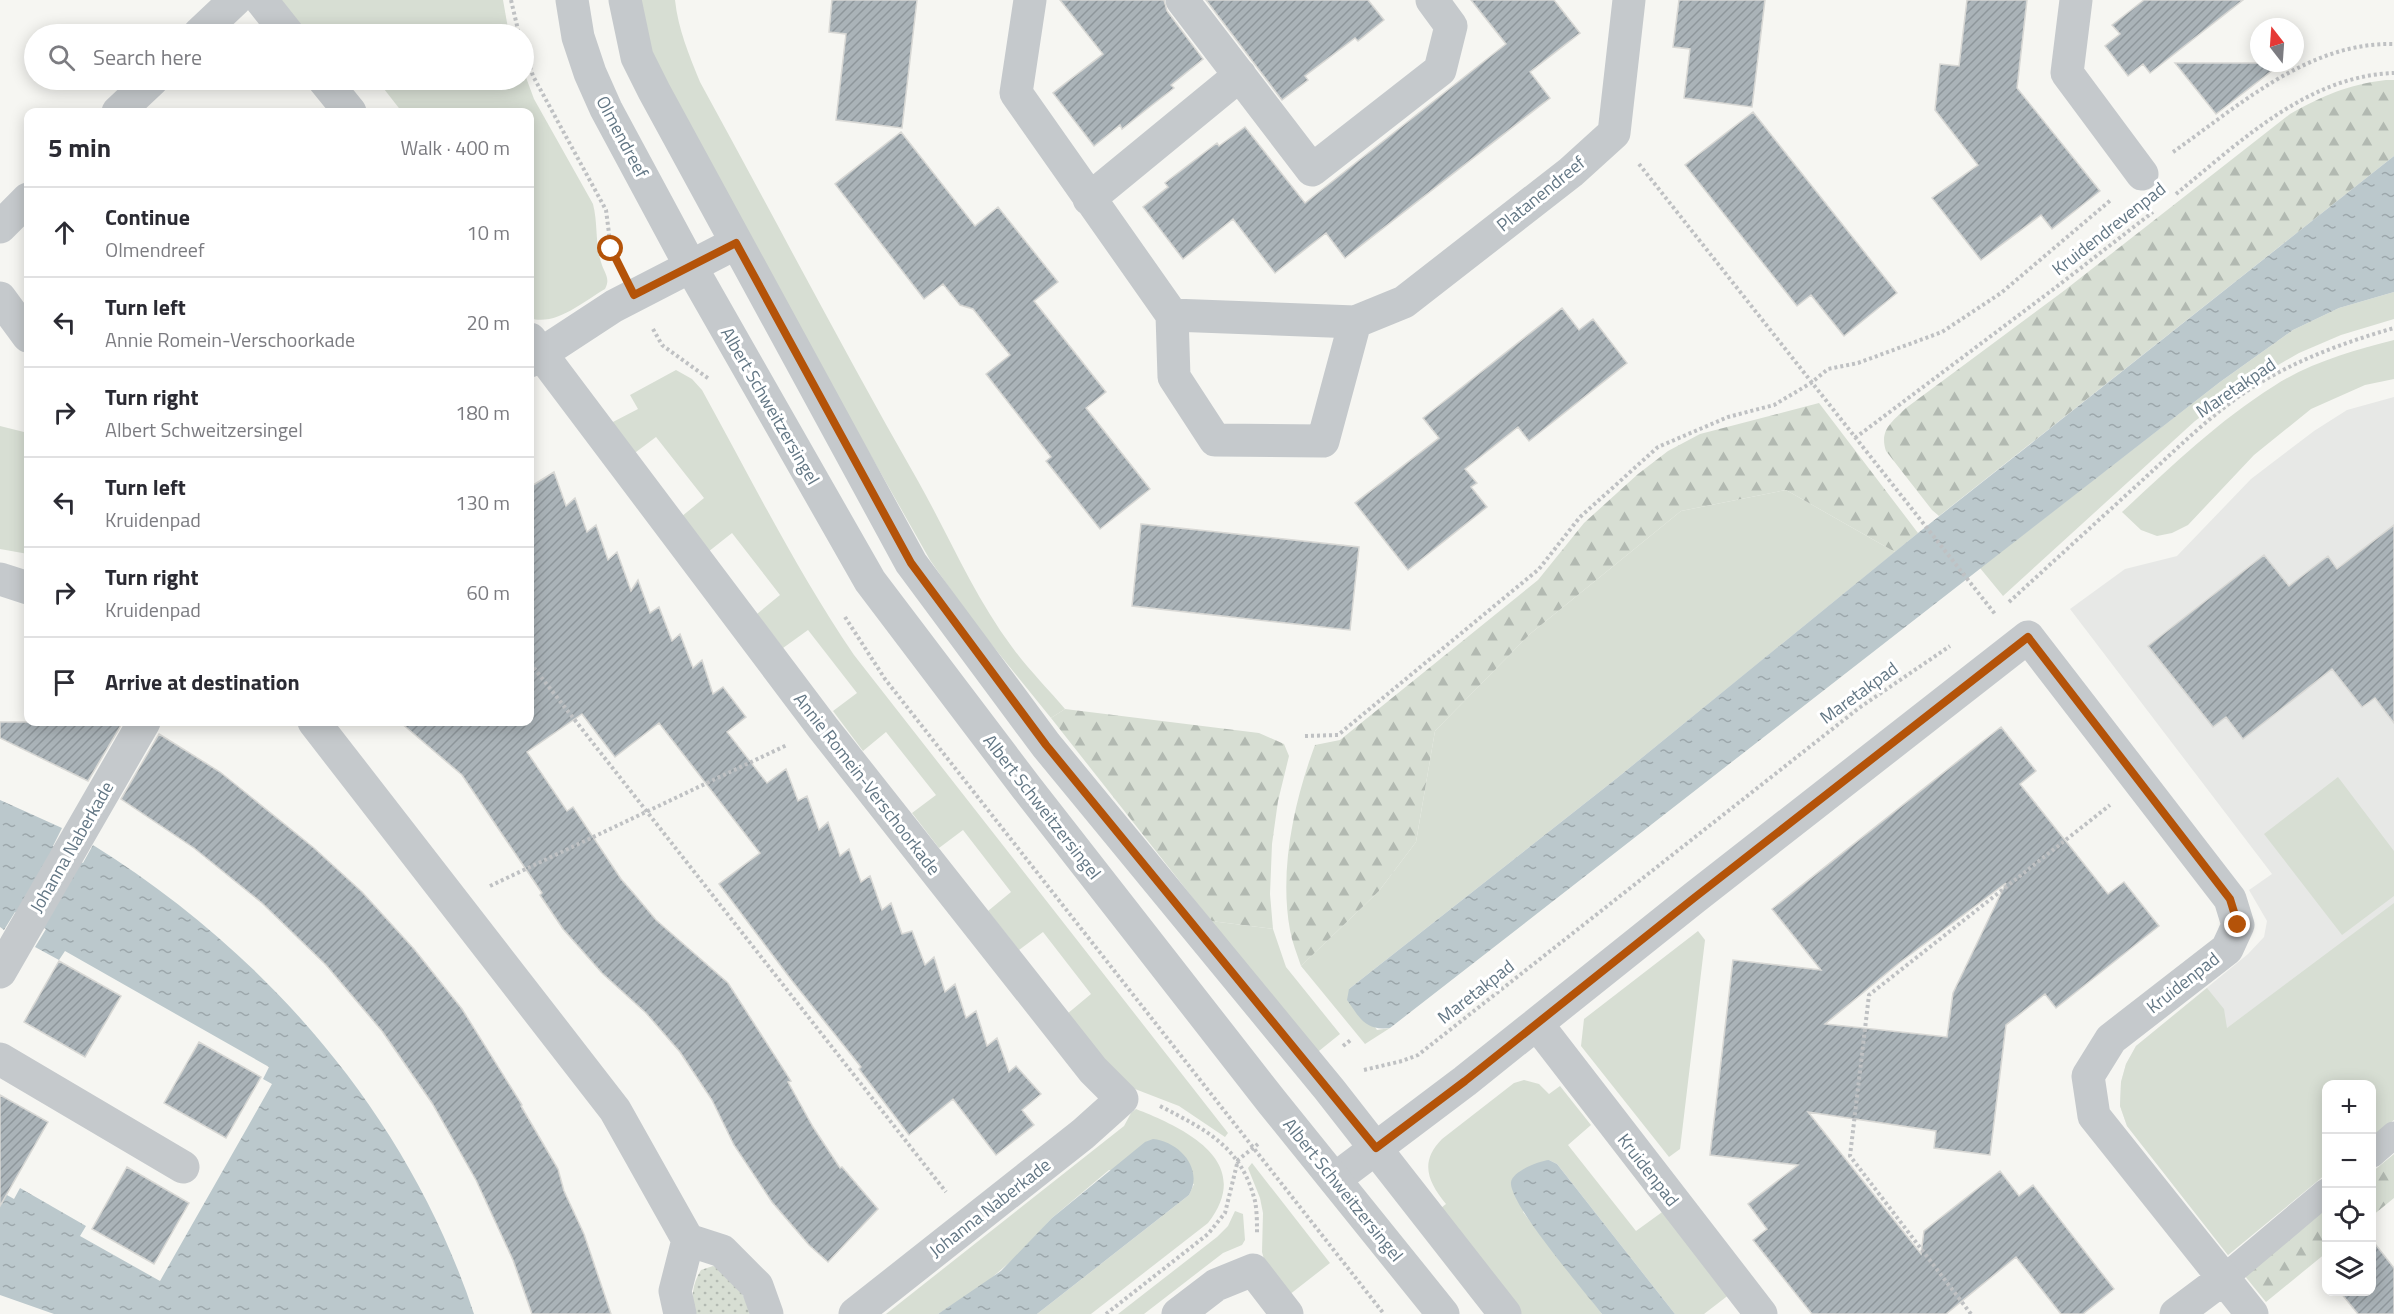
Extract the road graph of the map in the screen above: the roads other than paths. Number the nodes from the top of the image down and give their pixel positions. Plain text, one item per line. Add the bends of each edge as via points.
1 (234, 0) edge
2 (261, 0) edge
3 (572, 0) edge
4 (625, 0) edge
5 (1030, 0) edge
6 (1182, 0) edge
7 (1432, 0) edge
8 (1629, 0) edge
9 (2076, 0) edge
10 (209, 24) edge
11 (280, 24) edge
12 (1240, 75) junction
13 (141, 90) edge
14 (332, 90) edge
15 (122, 108) edge
16 (347, 108) edge
17 (2142, 174) road end
18 (1089, 199) junction
19 (24, 204) edge
20 (0, 227) edge
21 (736, 243) junction
22 (692, 267) junction
23 (0, 298) edge
24 (1172, 315) junction
25 (1355, 322) junction
26 (24, 331) edge
27 (534, 350) edge
28 (534, 352) edge
29 (0, 579) edge
30 (24, 587) edge
31 (142, 726) edge
32 (317, 726) edge
33 (0, 972) edge
34 (1537, 1024) junction
35 (0, 1059) edge
36 (1122, 1099) joint
37 (2394, 1136) edge
38 (1376, 1148) junction
39 (2376, 1151) edge
40 (183, 1167) dead end
41 (1335, 1179) junction
42 (2322, 1195) edge
43 (688, 1240) junction
44 (2224, 1278) junction
45 (680, 1314) edge
46 (767, 1314) edge
47 (855, 1314) edge
48 (1178, 1314) edge
49 (1287, 1314) edge
50 (1443, 1314) edge
51 (1504, 1314) edge
52 (1761, 1314) edge
53 (2176, 1314) edge
54 (2252, 1314) edge

1 - 10 street
2 - 11 street
3 - 22 street, Olmendreef via 578,37 606,109
4 - 21 street via 637,57
5 - 18 street via 1016,93
6 - 12 street
7 - 12 street via 1450,26 1440,70 1312,170
8 - 25 street, Platanendreef via 1614,133 1571,172 1404,302
9 - 17 street via 2067,73
12 - 18 street
13 - 15 street
14 - 16 street
18 - 24 street
19 - 20 street
21 - 22 street, Annie Romein-Verschoorkade
21 - 38 street via 911,563 1046,745
22 - 27 street, Annie Romein-Verschoorkade
22 - 41 street, Albert Schweitzersingel via 870,582
23 - 26 street
24 - 25 street, Platanendreef
24 - 25 street via 1174,377 1215,440 1323,441
28 - 36 street, Annie Romein-Verschoorkade via 823,728 1093,1070
29 - 30 street
31 - 33 street, Johanna Naberkade
32 - 43 street via 615,1110
34 - 38 street, Kruidenpad
34 - 44 street, Kruidenpad via 2028,637 2230,899 2238,925 2227,949 2111,1039 2088,1076 2094,1116
34 - 52 street, Kruidenpad
35 - 40 street
36 - 47 street, Johanna Naberkade
37 - 39 street
38 - 41 street, Kruidenpad
38 - 51 street
41 - 50 street, Albert Schweitzersingel
42 - 44 street
43 - 45 street via 675,1291
43 - 46 street via 722,1251 757,1286
44 - 53 street
44 - 54 street, Kruidenpad
48 - 49 street via 1216,1285 1253,1270

